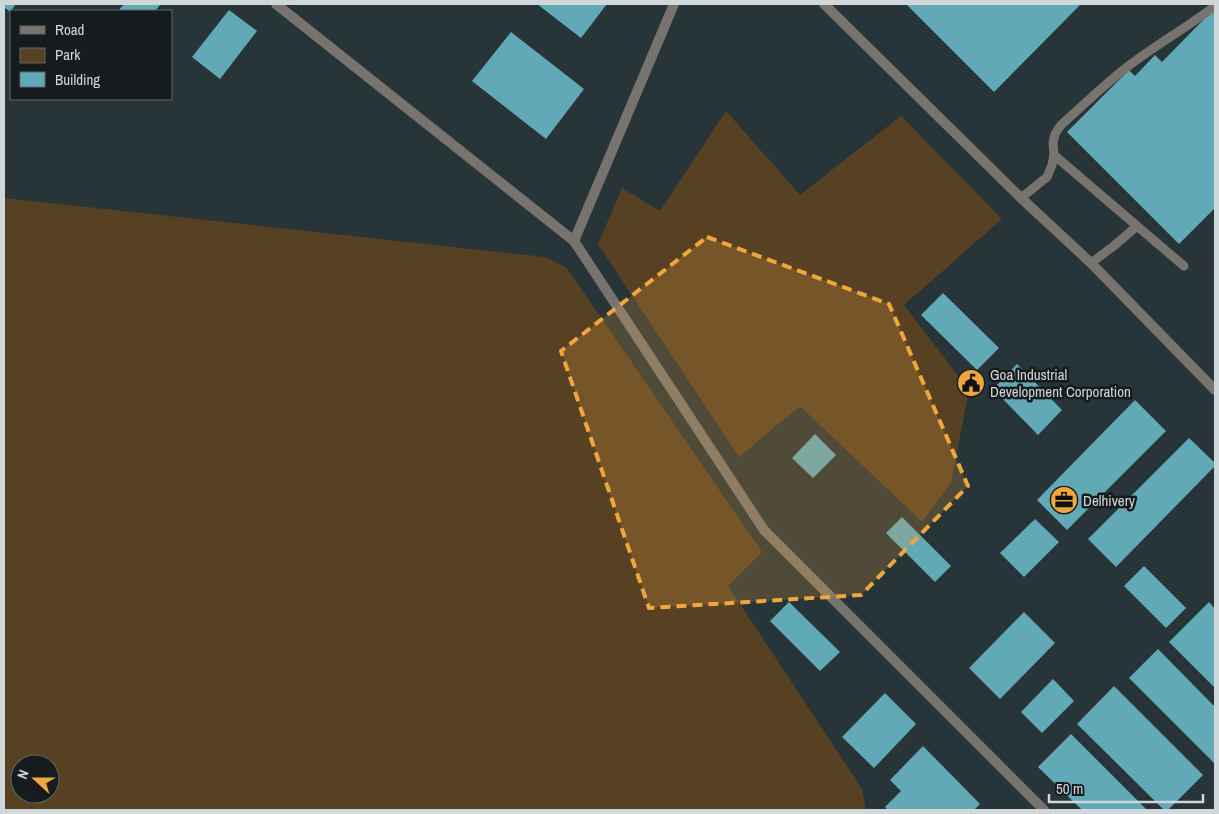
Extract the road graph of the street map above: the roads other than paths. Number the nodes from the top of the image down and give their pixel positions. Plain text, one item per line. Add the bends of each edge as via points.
1 (276, 4) edge
2 (674, 4) edge
3 (824, 4) edge
4 (1215, 6) edge
5 (1054, 155) junction
6 (1021, 198) junction
7 (1137, 226) junction
8 (574, 241) junction
9 (1091, 263) junction
10 (1184, 266) dead end
11 (1215, 390) edge
12 (1044, 810) edge

1 - 8 street
2 - 8 street
3 - 6 street
4 - 5 lane via 1123,70 1080,107 1055,134
5 - 6 lane via 1047,177
5 - 7 lane
6 - 9 street
7 - 9 lane
7 - 10 lane
8 - 12 street via 764,530
9 - 11 street

